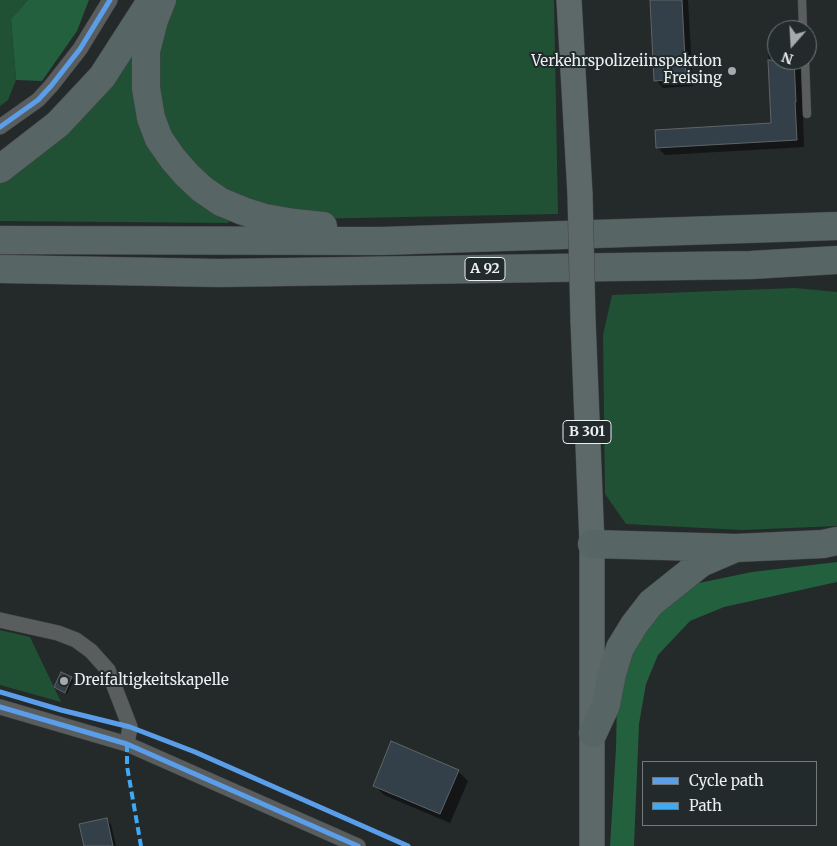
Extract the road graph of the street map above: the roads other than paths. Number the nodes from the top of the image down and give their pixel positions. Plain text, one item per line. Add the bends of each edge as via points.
1 (110, 0) edge
2 (152, 0) edge
3 (162, 0) edge
4 (569, 0) edge
5 (802, 0) edge
6 (803, 20) edge
7 (805, 70) edge
8 (807, 114) dead end
9 (0, 127) edge
10 (0, 169) edge
11 (837, 226) edge
12 (0, 240) edge
13 (382, 241) junction
14 (837, 260) edge
15 (751, 265) junction
16 (0, 269) edge
17 (837, 277) edge
18 (837, 541) edge
19 (592, 544) junction
20 (736, 548) junction
21 (0, 620) edge
22 (0, 707) edge
23 (593, 733) junction
24 (127, 744) junction
25 (358, 846) edge
26 (592, 846) edge

1 - 9 street via 80,49 51,86 33,104
2 - 10 highway via 102,77 58,124
3 - 13 highway via 146,51 146,88 151,118 159,139 187,175 221,202 242,211 294,223 348,228
4 - 19 main road, B 301, bridge via 580,194
5 - 6 lane
7 - 8 lane
11 - 13 highway, A 92
12 - 13 highway, A 92
14 - 15 highway, A 92
15 - 16 highway, A 92 via 219,273
15 - 17 highway via 779,275
18 - 20 highway
19 - 20 highway
19 - 23 main road, B 301
20 - 23 highway via 701,564 651,603 620,648 606,705
21 - 24 street via 58,633 91,651 108,670 130,727
22 - 24 street
23 - 26 main road, B 301
24 - 25 street

